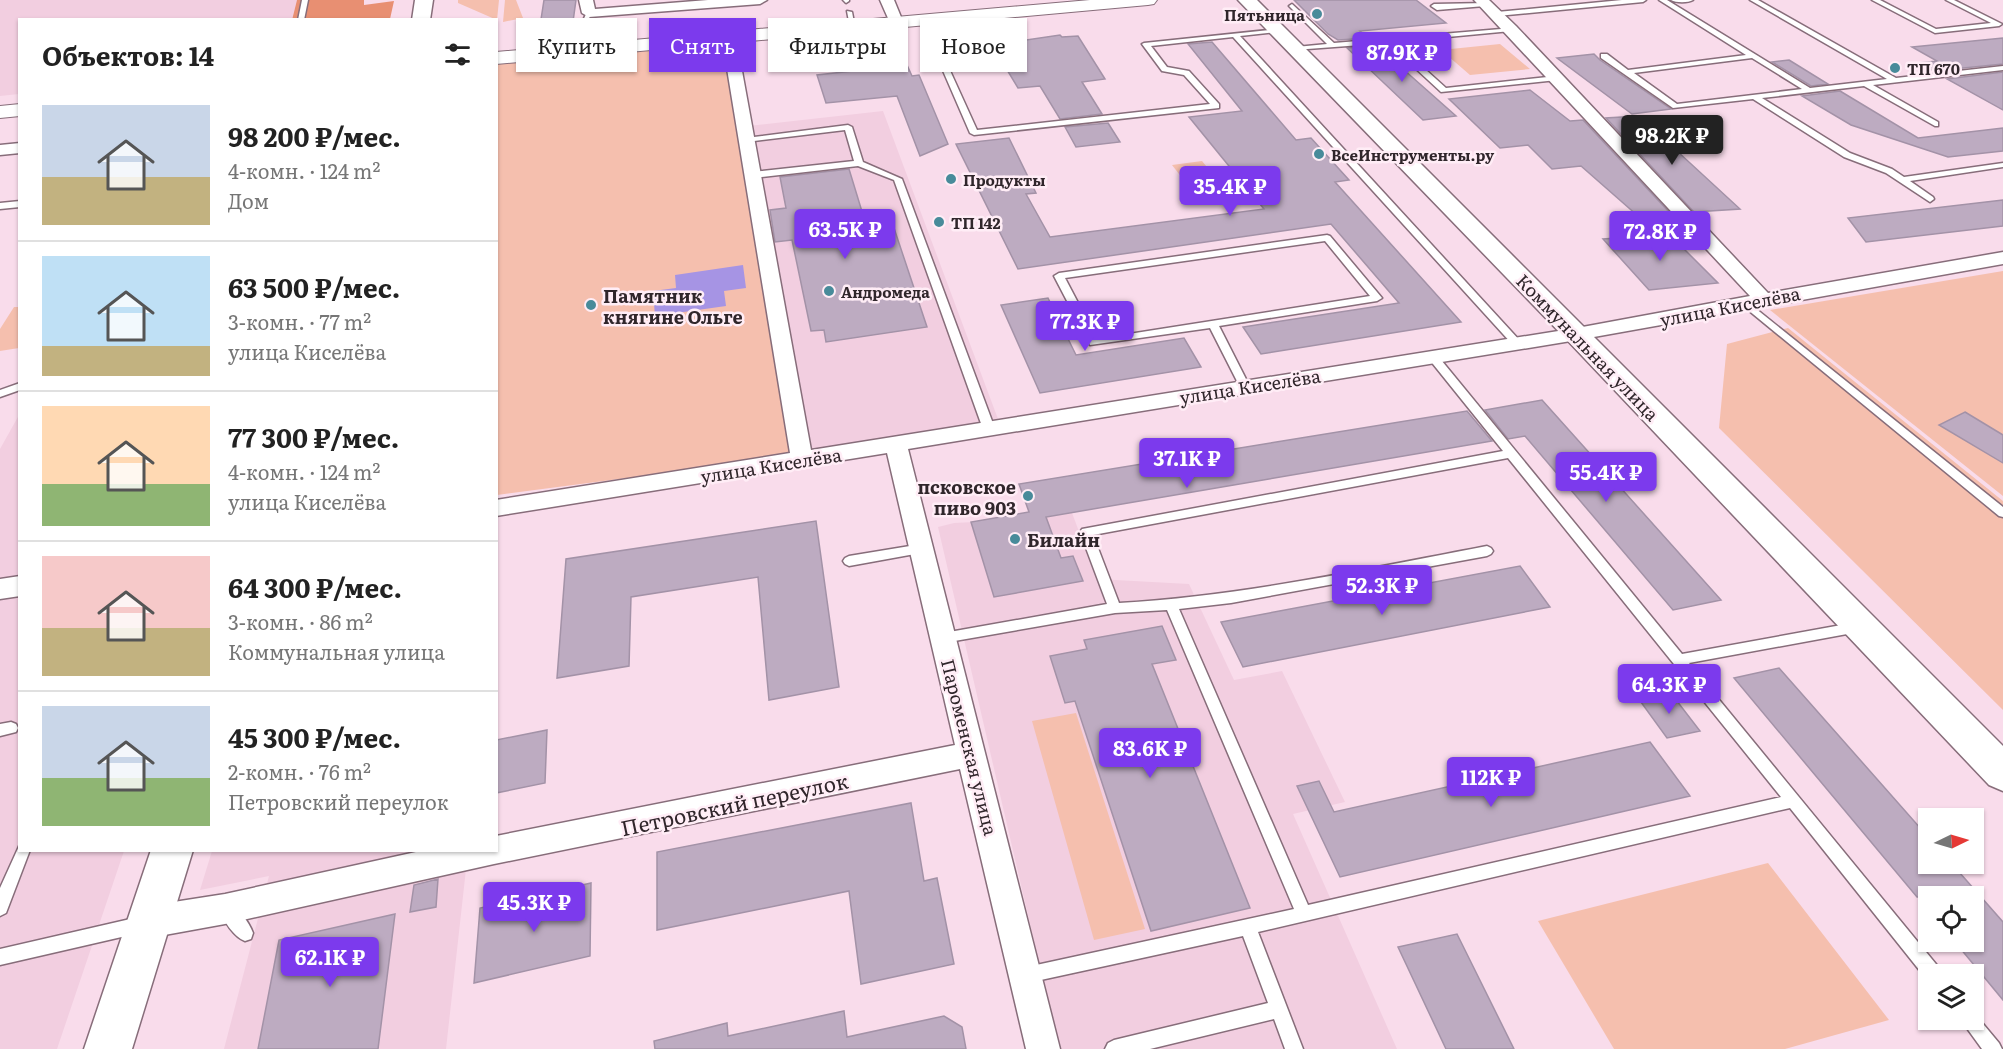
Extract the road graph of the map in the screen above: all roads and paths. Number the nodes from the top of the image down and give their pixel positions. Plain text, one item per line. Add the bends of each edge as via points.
1 (305, 0) edge
2 (424, 0) edge
3 (760, 0) edge
4 (888, 0) edge
5 (1148, 0) edge
6 (1246, 0) edge
7 (1643, 0) edge
8 (1662, 0) edge
9 (1674, 0) edge
10 (1690, 0) edge
11 (1753, 0) edge
12 (1875, 0) edge
13 (1949, 0) edge
14 (1292, 6) dead end
15 (1488, 6) edge
16 (1435, 7) dead end
17 (586, 12) edge
18 (301, 18) edge
19 (422, 18) edge
20 (895, 18) edge
21 (956, 18) edge
22 (2001, 25) edge
23 (1511, 29) junction
24 (1276, 30) junction
25 (1235, 35) junction
26 (1389, 40) junction
27 (649, 41) edge
28 (1332, 45) junction
29 (1296, 49) junction
30 (1604, 56) dead end
31 (1752, 56) junction
32 (498, 58) edge
33 (2003, 68) edge
34 (735, 72) edge
35 (947, 72) edge
36 (1627, 72) junction
37 (1557, 78) junction
38 (1894, 80) junction
39 (1864, 83) junction
40 (1809, 90) junction
41 (1754, 96) junction
42 (18, 110) edge
43 (0, 112) edge
44 (1935, 124) dead end
45 (746, 140) junction
46 (18, 148) edge
47 (0, 150) edge
48 (859, 163) junction
49 (2003, 165) edge
50 (753, 175) junction
51 (1901, 180) junction
52 (1930, 199) dead end
53 (18, 204) edge
54 (0, 206) edge
55 (2003, 258) edge
56 (1754, 301) junction
57 (1213, 324) junction
58 (1576, 334) junction
59 (1517, 343) junction
60 (961, 348) junction
61 (949, 350) dead end
62 (1433, 357) junction
63 (18, 387) edge
64 (1245, 387) junction
65 (0, 394) edge
66 (989, 429) junction
67 (896, 444) junction
68 (1512, 453) junction
69 (802, 460) junction
70 (498, 508) edge
71 (2003, 513) edge
72 (922, 549) junction
73 (1487, 551) dead end
74 (849, 561) dead end
75 (18, 586) edge
76 (0, 589) edge
77 (1171, 605) junction
78 (1115, 608) junction
79 (1860, 626) junction
80 (943, 638) junction
81 (1679, 660) junction
82 (971, 754) junction
83 (2003, 773) edge
84 (1792, 801) junction
85 (498, 849) edge
86 (22, 852) edge
87 (171, 852) edge
88 (486, 852) edge
89 (0, 908) edge
90 (225, 909) junction
91 (1304, 914) junction
92 (148, 922) junction
93 (1248, 927) junction
94 (245, 933) dead end
95 (0, 957) edge
96 (1925, 964) edge
97 (1026, 976) junction
98 (1279, 1009) junction
99 (1978, 1030) edge
100 (108, 1049) edge
101 (1043, 1049) edge
102 (1114, 1049) edge
103 (1294, 1049) edge
104 (1993, 1049) edge

1 - 18 lane
2 - 19 main road
3 - 17 street
4 - 20 street
5 - 21 street
6 - 24 main road, Коммунальная улица
7 - 15 lane
8 - 31 lane
9 - 10 lane
11 - 38 lane
12 - 22 lane via 1935,31
13 - 22 lane
14 - 28 lane
15 - 16 lane
15 - 23 street
23 - 26 lane
23 - 37 street
24 - 25 lane
24 - 29 main road, Коммунальная улица
25 - 35 lane via 1146,44 1165,69 1186,73 1215,106 974,133
25 - 59 lane
26 - 28 lane
26 - 37 lane via 1444,90
27 - 32 street via 581,43
28 - 29 lane
29 - 58 main road, Коммунальная улица
30 - 36 lane
31 - 36 lane
31 - 40 lane
33 - 38 lane
34 - 45 street
36 - 41 lane via 1676,106
37 - 56 street
38 - 39 lane
39 - 40 lane
39 - 44 lane
40 - 41 lane
41 - 51 lane via 1847,155 1889,171
42 - 43 street
45 - 48 lane via 848,127
45 - 50 street
46 - 47 street
48 - 50 lane
48 - 60 lane via 898,179
49 - 51 lane
50 - 69 street
51 - 52 lane
53 - 54 lane
55 - 56 street, улица Киселёва
56 - 58 street, улица Киселёва
56 - 71 lane
57 - 57 lane via 1318,307 1377,298 1327,238 1059,276 1094,343
57 - 64 lane
58 - 59 street, улица Киселёва
58 - 79 main road, Коммунальная улица
59 - 62 street, улица Киселёва
60 - 61 lane
60 - 66 lane
62 - 64 street, улица Киселёва
62 - 68 lane
63 - 65 lane
64 - 66 street, улица Киселёва
66 - 67 street, улица Киселёва
67 - 69 street, улица Киселёва
67 - 72 street, Пароменская улица
68 - 78 lane via 1086,531
68 - 81 lane
69 - 70 street, улица Киселёва
72 - 74 lane
72 - 80 street, Пароменская улица
73 - 77 lane via 1231,598
75 - 76 street
77 - 78 lane
77 - 91 lane
78 - 80 lane
79 - 81 lane
79 - 83 main road, Коммунальная улица
80 - 82 street, Пароменская улица
81 - 84 lane
82 - 85 street, Петровский переулок
82 - 97 street, Пароменская улица
84 - 91 lane
84 - 96 lane
86 - 89 lane
87 - 92 main road
88 - 90 street, Петровский переулок
90 - 92 street, Петровский переулок
90 - 94 lane
91 - 93 lane
92 - 95 lane
92 - 100 main road
93 - 97 lane
93 - 98 lane
97 - 101 street, Пароменская улица
98 - 102 lane
98 - 103 lane
99 - 104 lane

